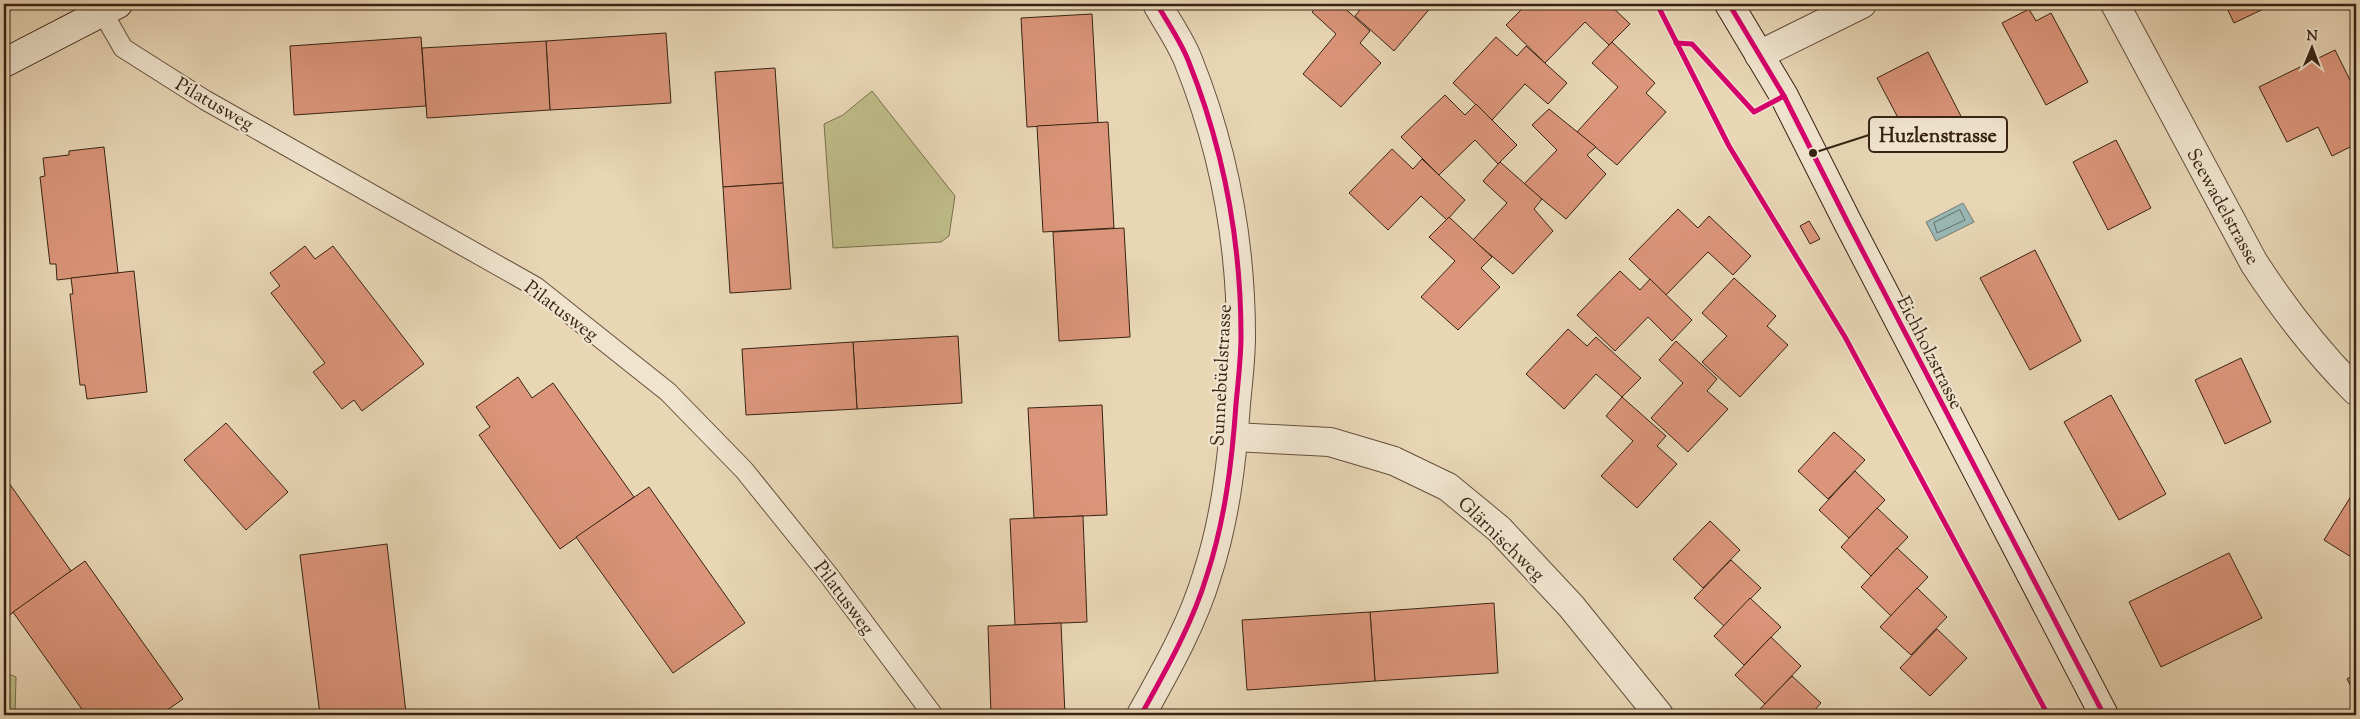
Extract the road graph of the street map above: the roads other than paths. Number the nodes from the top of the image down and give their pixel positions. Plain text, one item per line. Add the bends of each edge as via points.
1 (1157, 4) edge
2 (1729, 4) edge
3 (1862, 4) edge
4 (2115, 4) edge
5 (111, 8) edge
6 (1758, 56) junction
7 (4, 63) edge
8 (2356, 391) edge
9 (1234, 437) junction
10 (933, 715) edge
11 (1141, 715) edge
12 (1658, 715) edge
13 (2104, 715) edge

1 - 9 street, Sunnebüelstrasse via 1187,58 1211,126 1226,183 1236,251 1241,337
2 - 6 street, Eichholzstrasse
3 - 6 street
4 - 8 street, Seewadelstrasse via 2254,263 2277,299 2323,357
5 - 7 street
5 - 10 lane, Pilatusweg via 123,48 205,100 536,287 668,392 744,470 827,573
6 - 13 street, Eichholzstrasse via 1784,96
9 - 11 street, Sunnebüelstrasse via 1226,496 1207,576 1176,652
9 - 12 street, Glärnischweg via 1330,442 1394,461 1448,487 1499,529 1571,606

